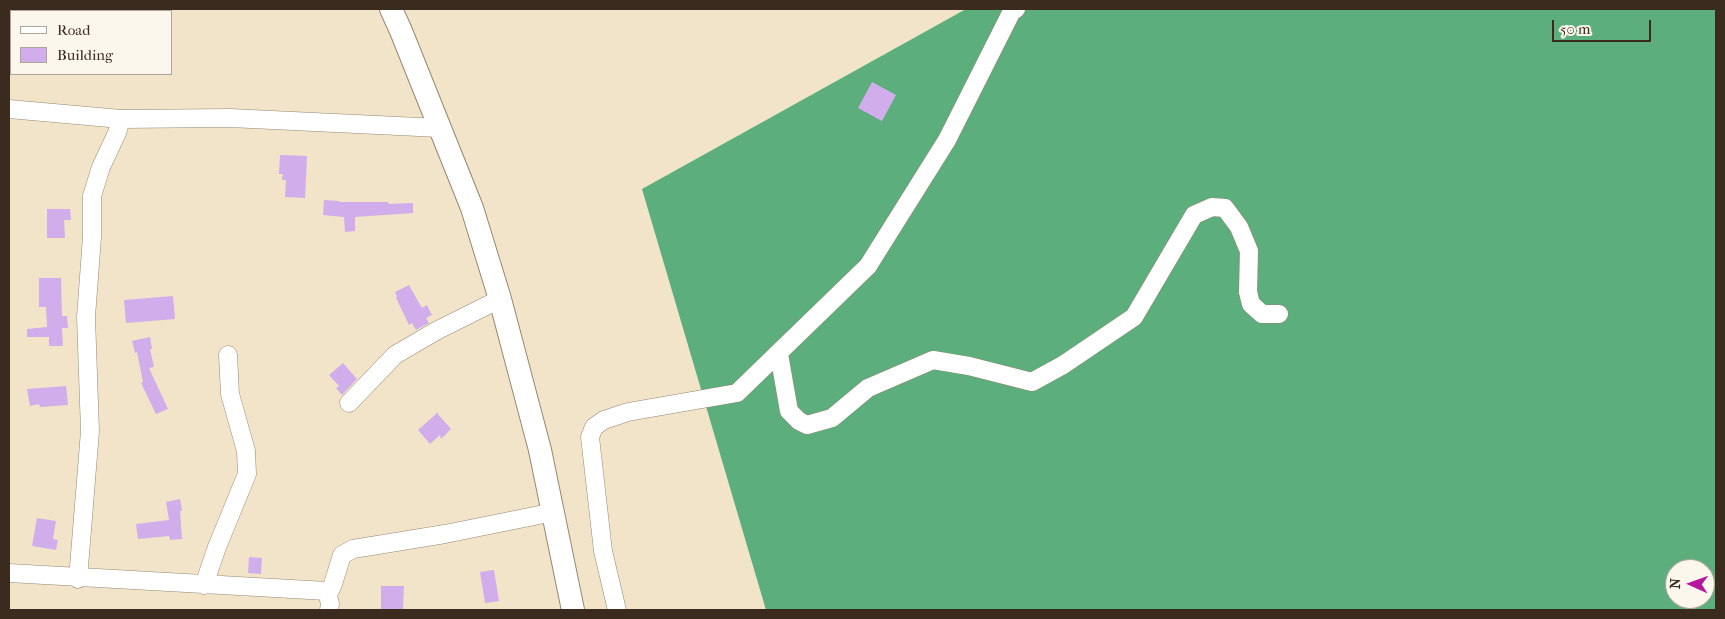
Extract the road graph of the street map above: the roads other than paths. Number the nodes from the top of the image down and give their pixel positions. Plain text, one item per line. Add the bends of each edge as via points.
1 (391, 9) edge
2 (1016, 9) edge
3 (9, 109) edge
4 (122, 119) junction
5 (440, 128) junction
6 (500, 299) junction
7 (1279, 314) dead end
8 (778, 354) junction
9 (228, 355) dead end
10 (349, 402) dead end
11 (554, 512) junction
12 (9, 574) edge
13 (78, 579) junction
14 (204, 585) junction
15 (327, 591) junction
16 (329, 610) edge
17 (574, 610) edge
18 (617, 610) edge

1 - 5 main road
2 - 8 street via 1012,11 947,140 868,266
3 - 4 street
4 - 5 street via 230,118
4 - 13 street via 92,196 86,318 90,431
5 - 6 main road via 472,208
6 - 10 street via 395,355
6 - 11 main road
7 - 8 street via 1262,314 1251,304 1248,292 1249,251 1239,227 1225,208 1212,207 1194,215 1134,317 1032,382 933,360 868,388 832,418 807,425 789,411
8 - 18 street via 737,393 628,412 594,427 590,437 603,551
9 - 14 street via 230,394 246,451 247,474
11 - 15 street via 353,549 342,555 331,589
11 - 17 main road
12 - 13 street
13 - 14 street
14 - 15 street
15 - 16 street

